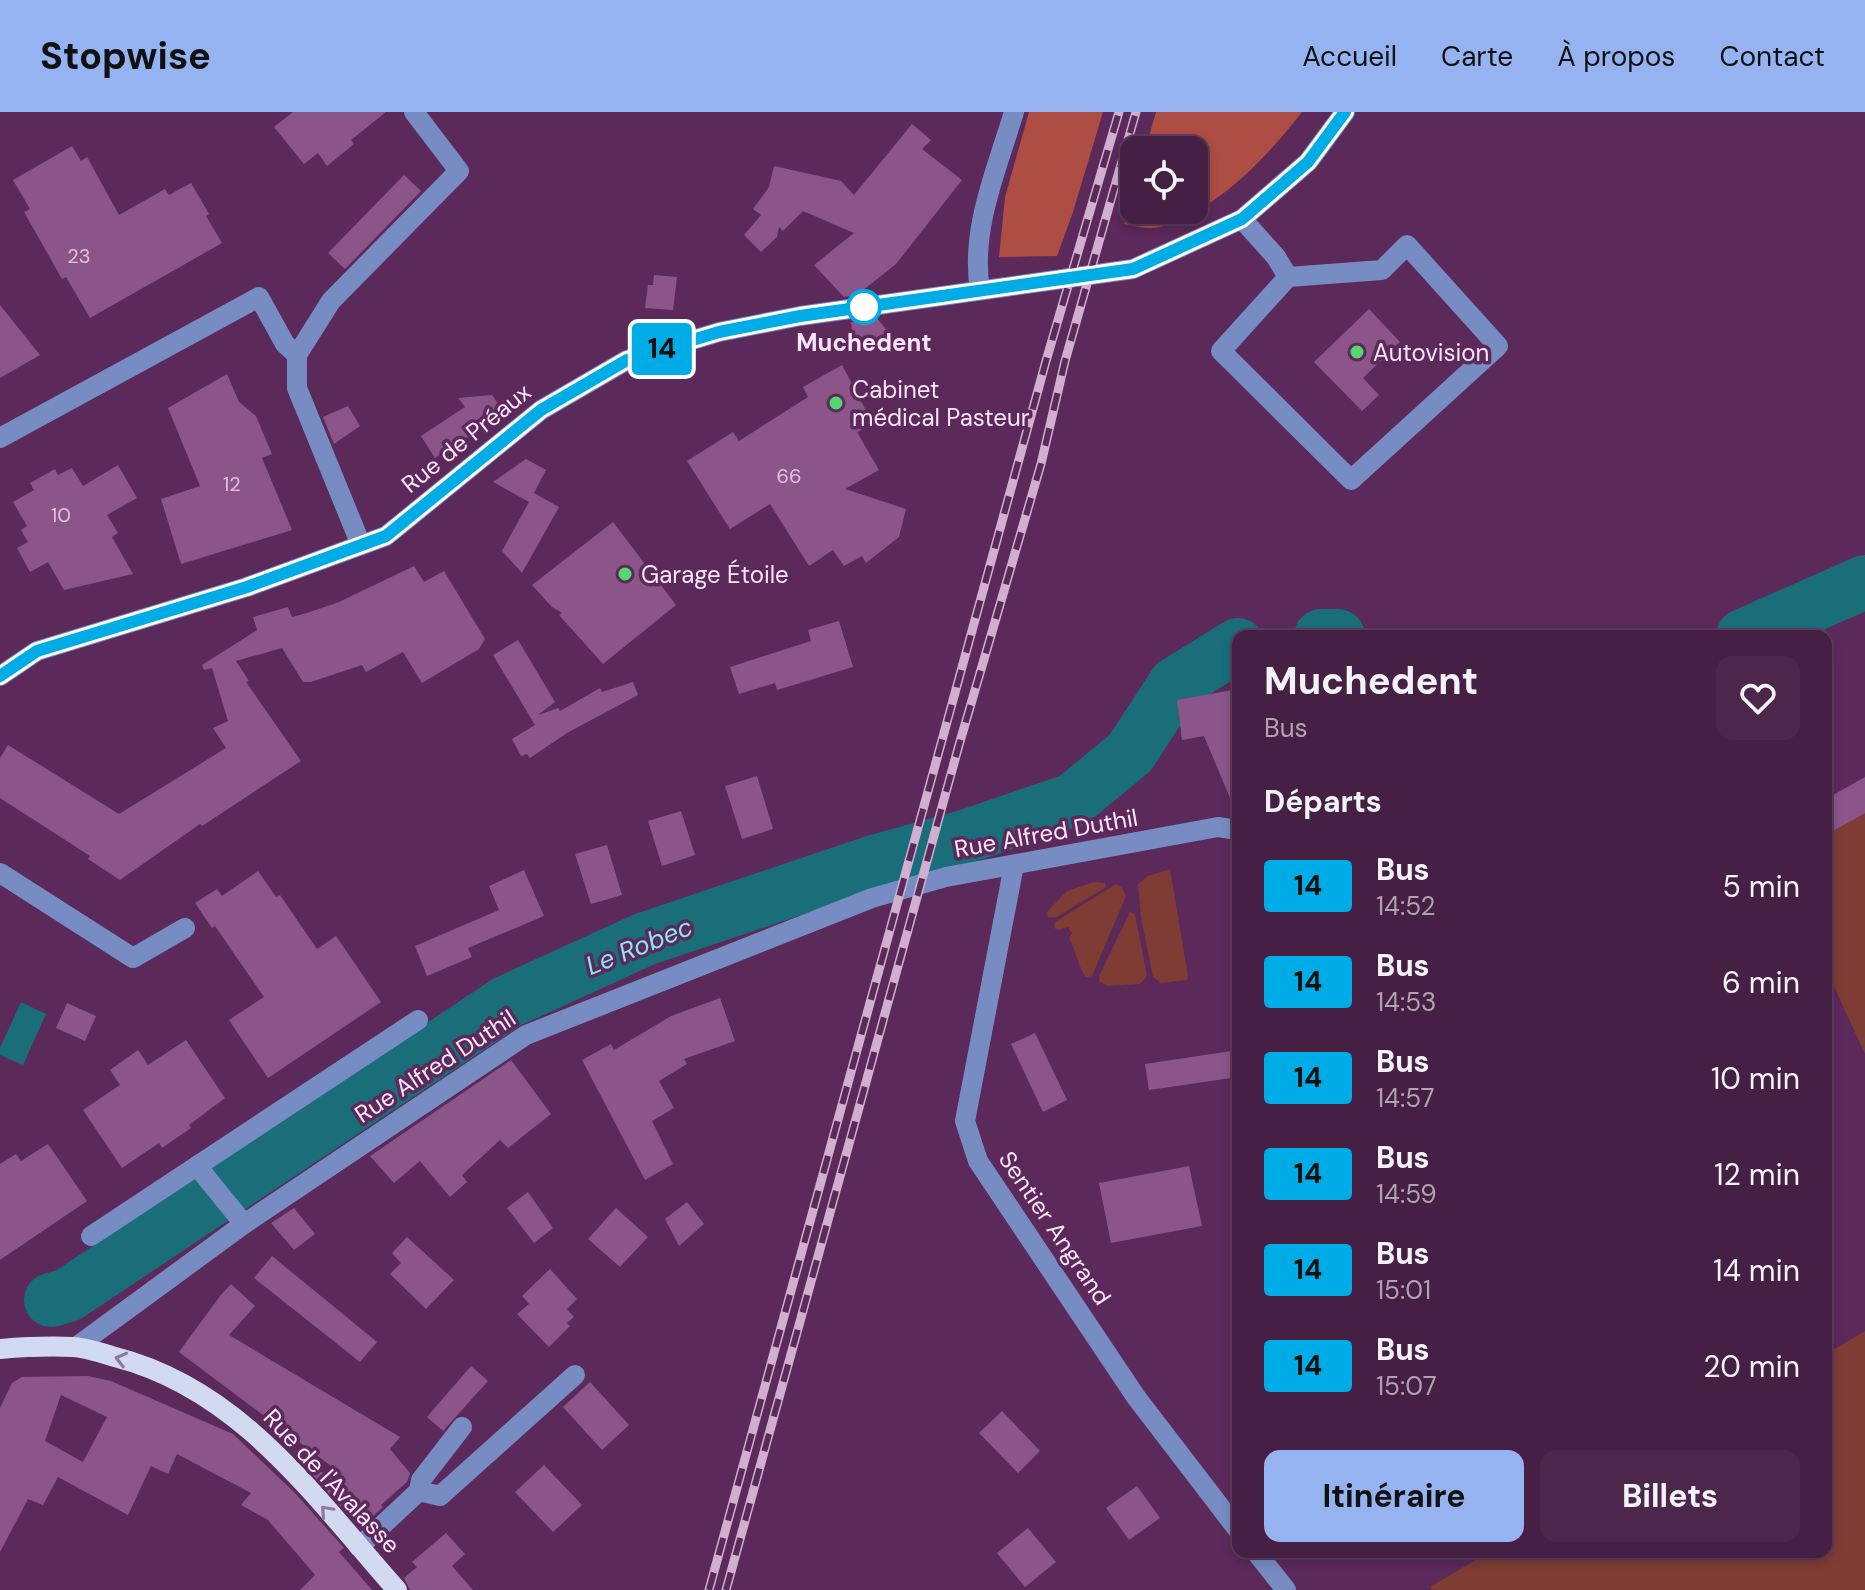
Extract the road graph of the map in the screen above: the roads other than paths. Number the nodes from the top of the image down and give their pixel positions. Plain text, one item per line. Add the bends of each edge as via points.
1 (414, 112) edge
2 (1014, 112) edge
3 (1345, 112) edge
4 (1242, 219) junction
5 (1288, 277) junction
6 (980, 290) junction
7 (297, 355) junction
8 (0, 438) edge
9 (361, 545) junction
10 (0, 676) edge
11 (1232, 829) edge
12 (1014, 865) junction
13 (0, 873) edge
14 (185, 928) dead end
15 (418, 1020) dead end
16 (197, 1166) junction
17 (244, 1224) junction
18 (91, 1236) dead end
19 (76, 1347) junction
20 (0, 1349) edge
21 (575, 1375) dead end
22 (462, 1427) dead end
23 (419, 1491) junction
24 (1232, 1522) edge
25 (359, 1547) junction
26 (1261, 1558) edge
27 (397, 1590) edge
28 (1286, 1590) edge

1 - 7 street via 459,171 331,301
2 - 6 street via 980,224
3 - 4 street, Rue de Préaux via 1308,162
4 - 5 street
4 - 6 street, Rue de Préaux via 1133,269
5 - 5 street via 1382,270 1407,245 1498,346 1351,480 1221,351
6 - 9 street, Rue de Préaux via 719,332 627,360 541,410 386,536
7 - 8 street via 285,344 259,297
7 - 9 street via 297,388
9 - 10 street, Rue de Préaux via 247,587 37,651
11 - 12 street, Rue Alfred Duthil via 1218,827
12 - 17 street, Rue Alfred Duthil via 872,898 526,1035
12 - 24 street, Sentier Angrand via 965,1121 978,1161 1136,1397
13 - 14 street via 133,958
15 - 16 street
16 - 17 street
16 - 18 street
17 - 19 street, Rue Alfred Duthil
19 - 20 main road, Rue de l'Avalasse
25 -> 19 main road, Rue de l'Avalasse via 265,1441 232,1413 137,1362
21 - 23 street via 440,1496
22 - 23 street via 421,1480
23 - 25 street
25 - 27 main road, Rue de l'Avalasse
26 - 28 street

